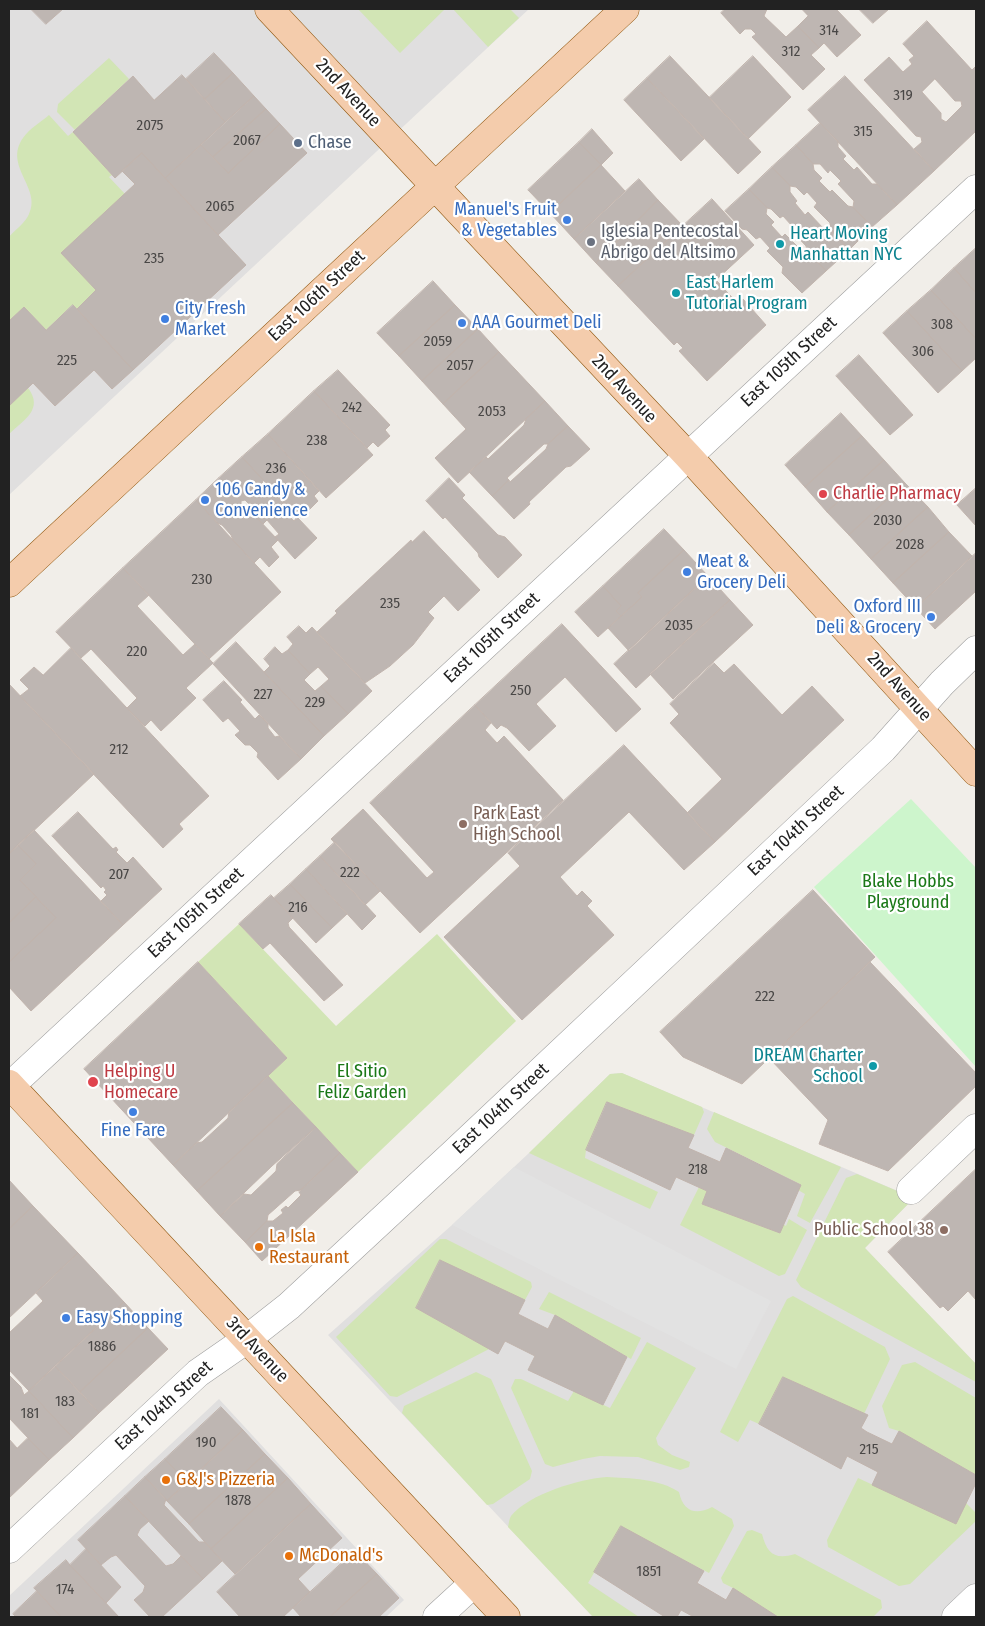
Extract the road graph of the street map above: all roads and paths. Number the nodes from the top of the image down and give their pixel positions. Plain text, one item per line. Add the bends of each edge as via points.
1 (269, 9) edge
2 (625, 9) edge
3 (435, 186) junction
4 (976, 188) edge
5 (688, 456) junction
6 (9, 583) edge
7 (976, 650) edge
8 (918, 709) junction
9 (976, 772) edge
10 (9, 1085) edge
11 (976, 1128) edge
12 (911, 1190) dead end
13 (247, 1339) junction
14 (9, 1549) edge
15 (474, 1583) junction
16 (976, 1598) edge
17 (437, 1617) edge
18 (506, 1617) edge
19 (956, 1617) edge

1 - 3 main road, 2nd Avenue
2 - 3 main road, East 106th Street
3 - 5 main road, 2nd Avenue
3 - 6 main road, East 106th Street
4 - 5 street, East 105th Street
5 - 8 main road, 2nd Avenue
5 - 10 street, East 105th Street
7 - 8 street, East 104th Street
8 - 9 main road, 2nd Avenue
8 - 13 street, East 104th Street via 883,749 454,1153 288,1306
10 - 13 main road, 3rd Avenue
11 - 12 street
13 - 14 street, East 104th Street via 198,1373
13 - 15 main road, 3rd Avenue
15 - 17 street
15 - 18 main road, 3rd Avenue
16 - 19 street

